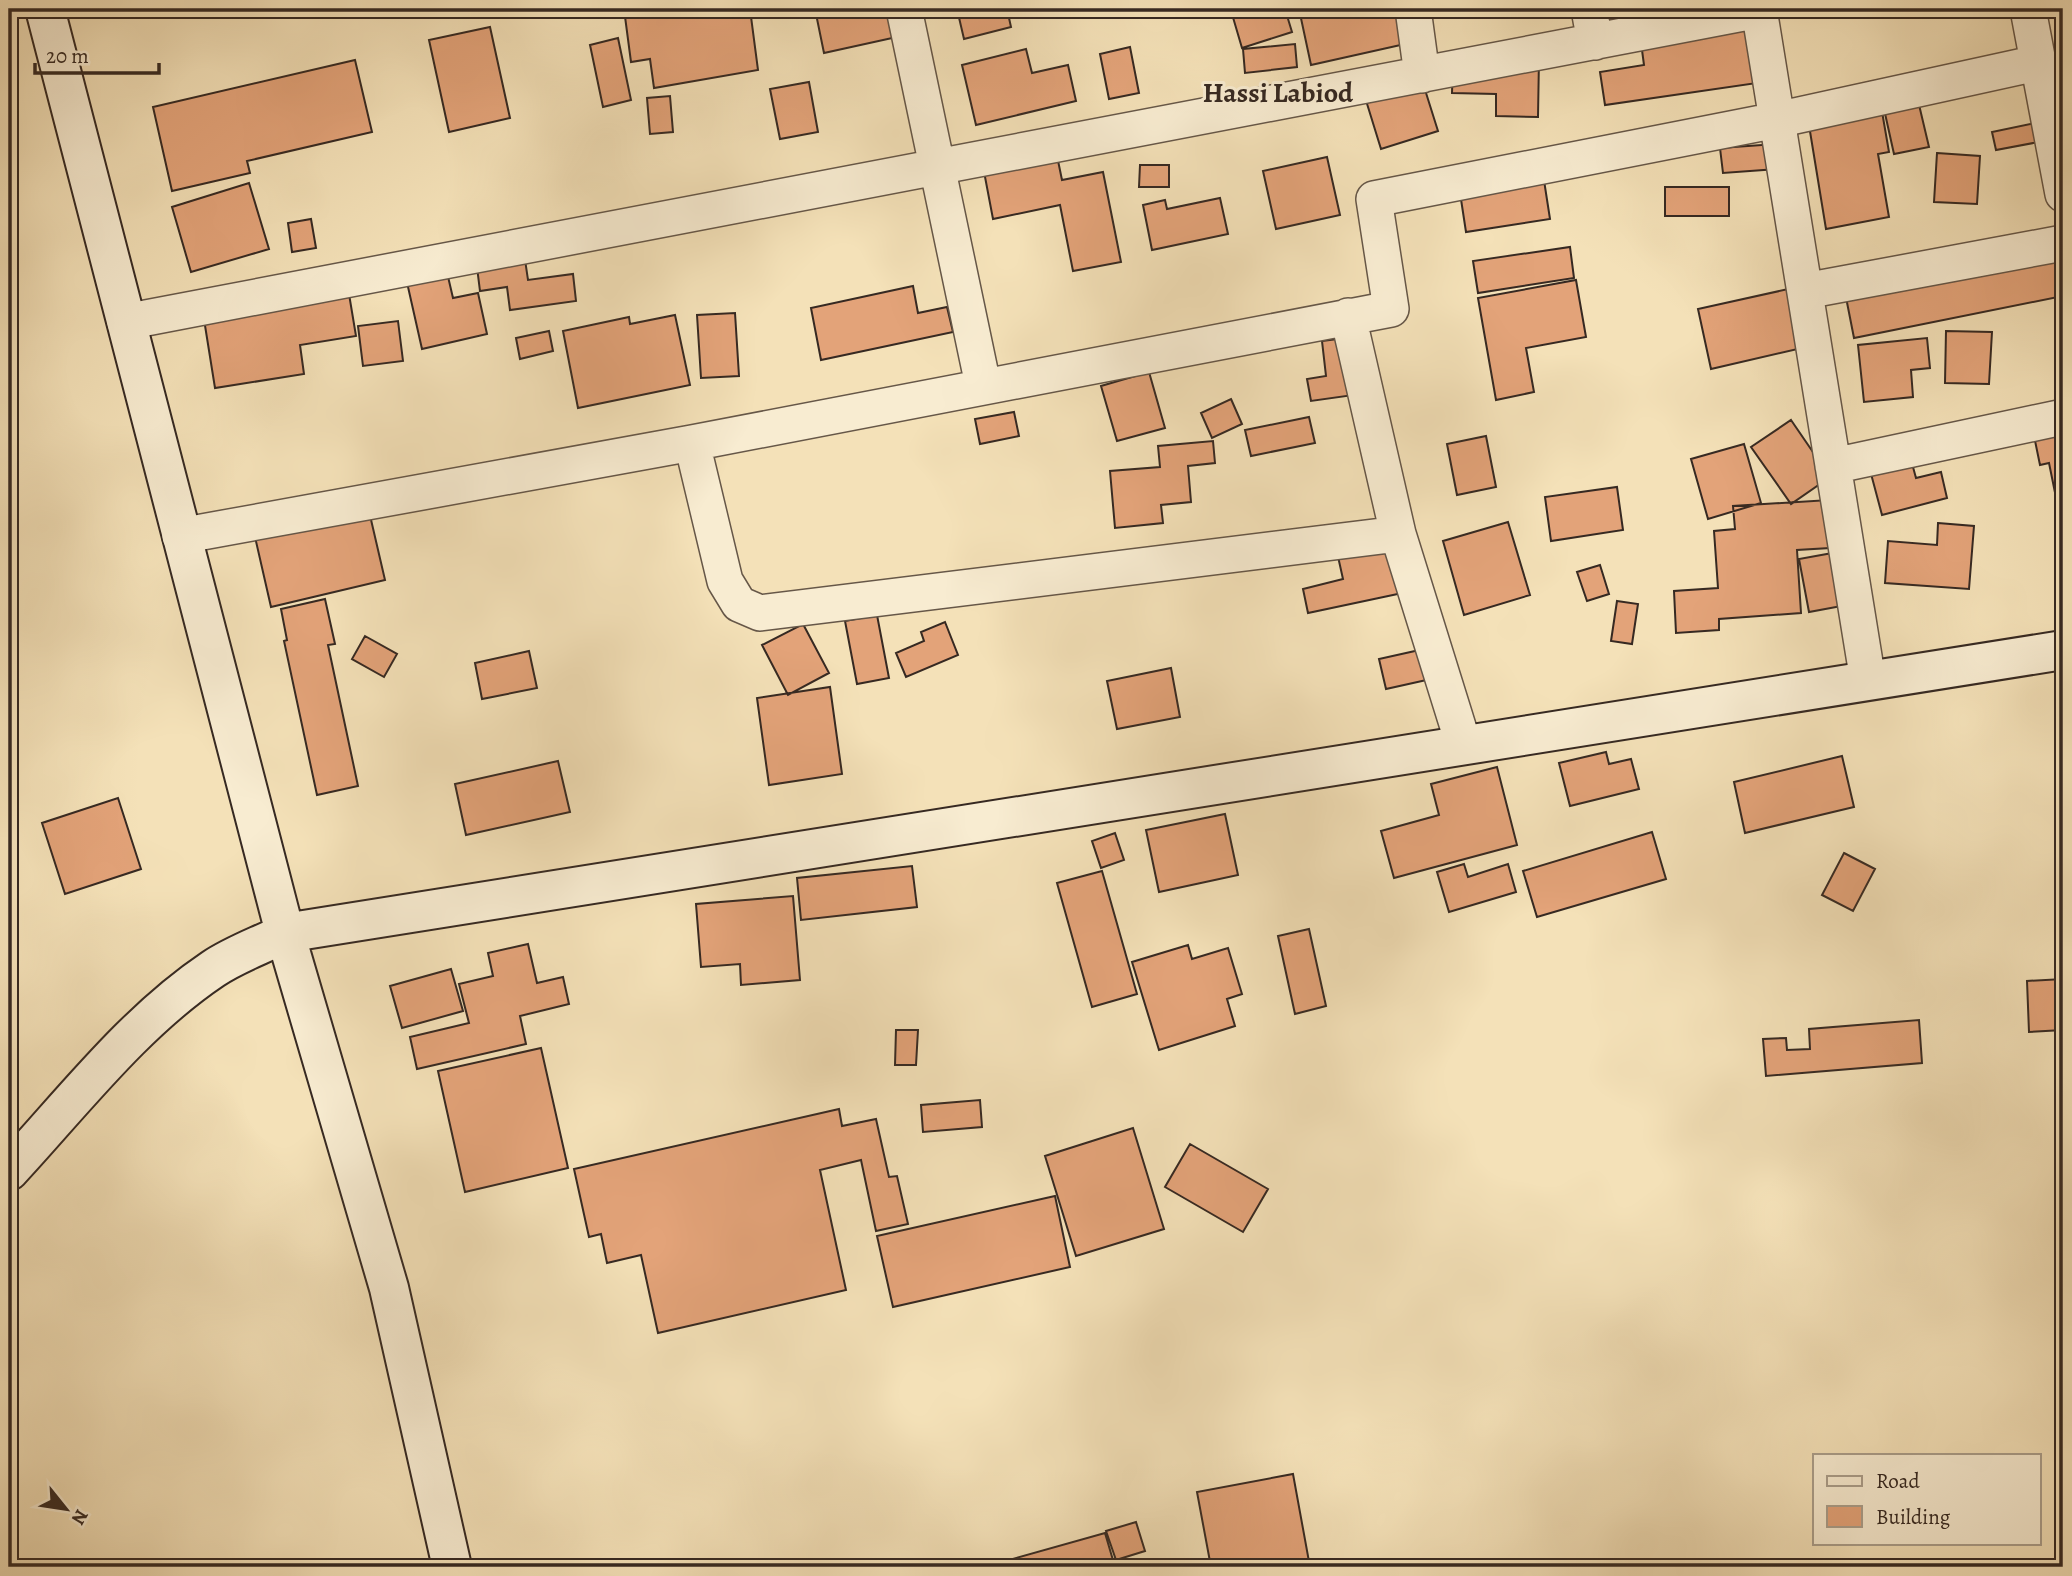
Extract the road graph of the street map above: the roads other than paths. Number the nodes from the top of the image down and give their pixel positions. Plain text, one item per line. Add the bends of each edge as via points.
1 (45, 9) edge
2 (904, 9) edge
3 (1413, 9) edge
4 (2028, 9) edge
5 (1759, 10) edge
6 (1592, 25) edge
7 (2037, 63) junction
8 (1422, 75) junction
9 (1777, 120) junction
10 (938, 167) junction
11 (2063, 194) edge
12 (2063, 243) edge
13 (1805, 291) junction
14 (1348, 316) junction
15 (125, 322) junction
16 (983, 385) junction
17 (2063, 417) edge
18 (692, 443) junction
19 (1833, 466) junction
20 (1398, 534) junction
21 (180, 537) junction
22 (2063, 650) edge
23 (1868, 681) junction
24 (1464, 746) junction
25 (285, 933) junction
26 (9, 1171) edge
27 (452, 1567) edge

1 - 15 main road
2 - 10 street
3 - 8 street
4 - 7 street
5 - 6 street
5 - 9 street
6 - 8 street
7 - 9 street
7 - 11 street
8 - 10 street
9 - 13 street
9 - 14 street via 1374,199 1391,309
10 - 15 street
10 - 16 street
12 - 13 street
13 - 19 street
14 - 16 street
14 - 20 street
15 - 21 main road
16 - 18 street
17 - 19 street
18 - 20 street via 725,581 739,604 760,613
18 - 21 street
19 - 23 street
20 - 24 street
21 - 25 main road
22 - 23 main road
23 - 24 main road
24 - 25 main road
25 - 26 main road via 215,968 175,998
25 - 27 main road via 389,1288

